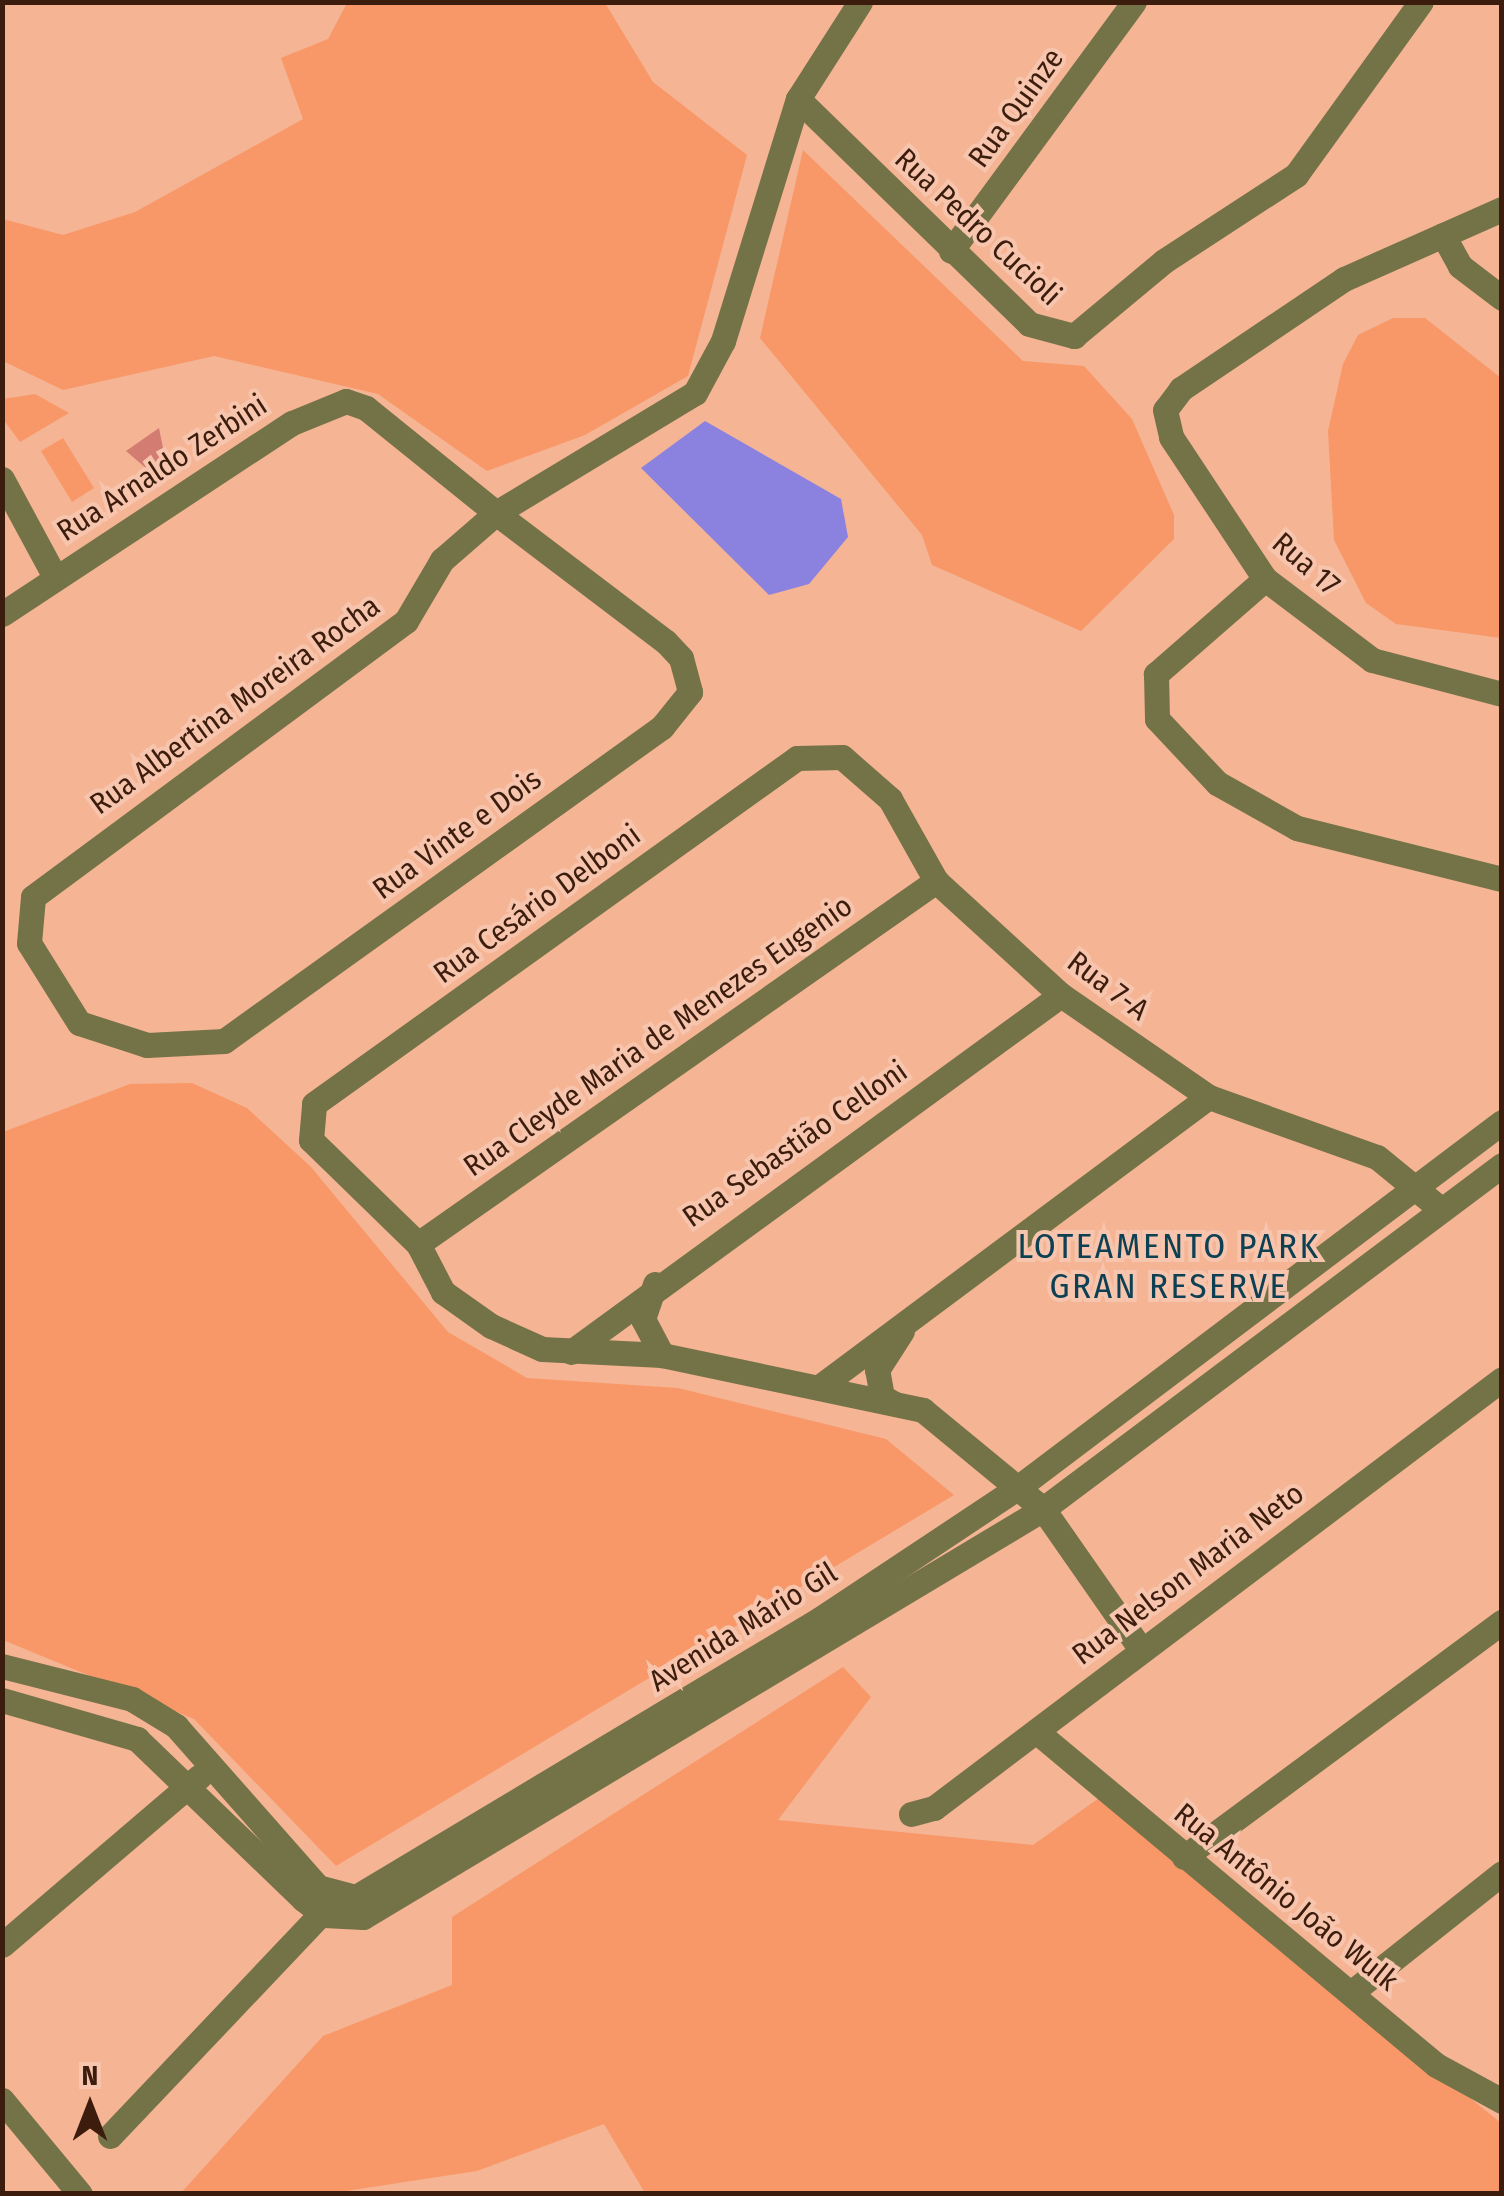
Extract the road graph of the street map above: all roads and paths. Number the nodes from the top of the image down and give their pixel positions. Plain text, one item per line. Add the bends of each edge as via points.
1 (860, 2) edge
2 (1134, 2) edge
3 (1421, 2) edge
4 (798, 99) junction
5 (1502, 209) edge
6 (1443, 235) junction
7 (950, 251) junction
8 (1502, 298) edge
9 (2, 479) edge
10 (496, 513) junction
11 (55, 577) junction
12 (1265, 579) junction
13 (2, 614) edge
14 (1502, 694) edge
15 (797, 758) joint
16 (936, 880) junction
17 (1502, 880) edge
18 (1061, 995) junction
19 (224, 1041) joint
20 (1209, 1097) junction
21 (1502, 1122) edge
22 (1502, 1165) edge
23 (1418, 1183) junction
24 (1438, 1207) junction
25 (418, 1244) junction
26 (655, 1283) junction
27 (910, 1318) junction
28 (1213, 1339) junction
29 (571, 1352) junction
30 (662, 1355) junction
31 (1236, 1368) junction
32 (1502, 1379) edge
33 (822, 1386) junction
34 (893, 1403) junction
35 (1016, 1489) junction
36 (1043, 1510) junction
37 (1502, 1622) edge
38 (826, 1630) junction
39 (1140, 1648) junction
40 (2, 1666) edge
41 (2, 1700) edge
42 (1037, 1732) junction
43 (215, 1762) junction
44 (190, 1785) junction
45 (911, 1814) dead end
46 (1184, 1857) junction
47 (1502, 1873) edge
48 (329, 1907) junction
49 (2, 1945) edge
50 (1352, 1992) junction
51 (1502, 2101) edge
52 (4, 2106) edge
53 (110, 2136) dead end
54 (80, 2194) edge

1 - 4 street, Rua Albertina Moreira Rocha
2 - 7 street, Rua Quinze
3 - 7 street, Rua Pedro Cucioli via 1296,176 1164,262 1090,330 1043,334
4 - 7 street, Rua Pedro Cucioli
4 - 10 street, Rua Albertina Moreira Rocha via 723,342 695,393
5 - 6 street
6 - 8 street via 1460,266
6 - 12 street, Rua 17 via 1344,278 1181,389 1165,410 1171,437
9 - 11 street
10 - 11 street, Rua Arnaldo Zerbini via 366,408 334,404 292,423
10 - 19 street, Rua Vinte e Dois via 682,658 690,692 662,727
10 - 19 street, Rua Albertina Moreira Rocha via 442,560 406,621 48,882 27,907 29,943 79,1024 147,1046
11 - 13 street, Rua Arnaldo Zerbini
12 - 14 street, Rua 17 via 1372,660
12 - 17 street via 1156,674 1157,719 1217,783 1296,828
15 - 16 street, Rua 7-A via 860,766 890,799
15 - 25 street, Rua Cesário Delboni via 314,1104 311,1140
16 - 18 street, Rua 7-A
16 - 25 street, Rua Cleyde Maria de Menezes Eugenio
18 - 20 street, Rua 7-A
18 - 26 street, Rua Sebastião Celloni
20 - 23 street, Rua 7-A via 1377,1156
20 - 27 street
21 - 23 street, Avenida Mário Gil
22 - 24 street, Avenida Mário Gil
23 - 24 street, Rua 7-A
23 - 28 street, Avenida Mário Gil
24 - 31 street, Avenida Mário Gil
25 - 29 street via 459,1304 542,1349
26 - 29 street, Rua Sebastião Celloni
26 - 30 street via 643,1319
27 - 33 street
27 - 34 street via 877,1370 882,1397
28 - 31 street
28 - 35 street, Avenida Mário Gil
29 - 30 street
30 - 33 street
31 - 36 street, Avenida Mário Gil
32 - 39 street, Rua Nelson Maria Neto
33 - 34 street
34 - 35 street via 938,1418
35 - 36 street
35 - 38 street, Avenida Mário Gil
36 - 38 street, Avenida Mário Gil
36 - 39 street
37 - 46 street
38 - 48 street, Avenida Mário Gil via 473,1841
39 - 42 street, Rua Nelson Maria Neto
40 - 43 street via 132,1699
41 - 44 street via 137,1739
42 - 45 street, Rua Nelson Maria Neto via 934,1808
42 - 46 street, Rua Antônio João Wulk
43 - 44 street
43 - 48 street
44 - 48 street
44 - 49 street
46 - 50 street, Rua Antônio João Wulk
47 - 50 street
48 - 53 street
50 - 51 street, Rua Antônio João Wulk via 1436,2065
52 - 54 street

